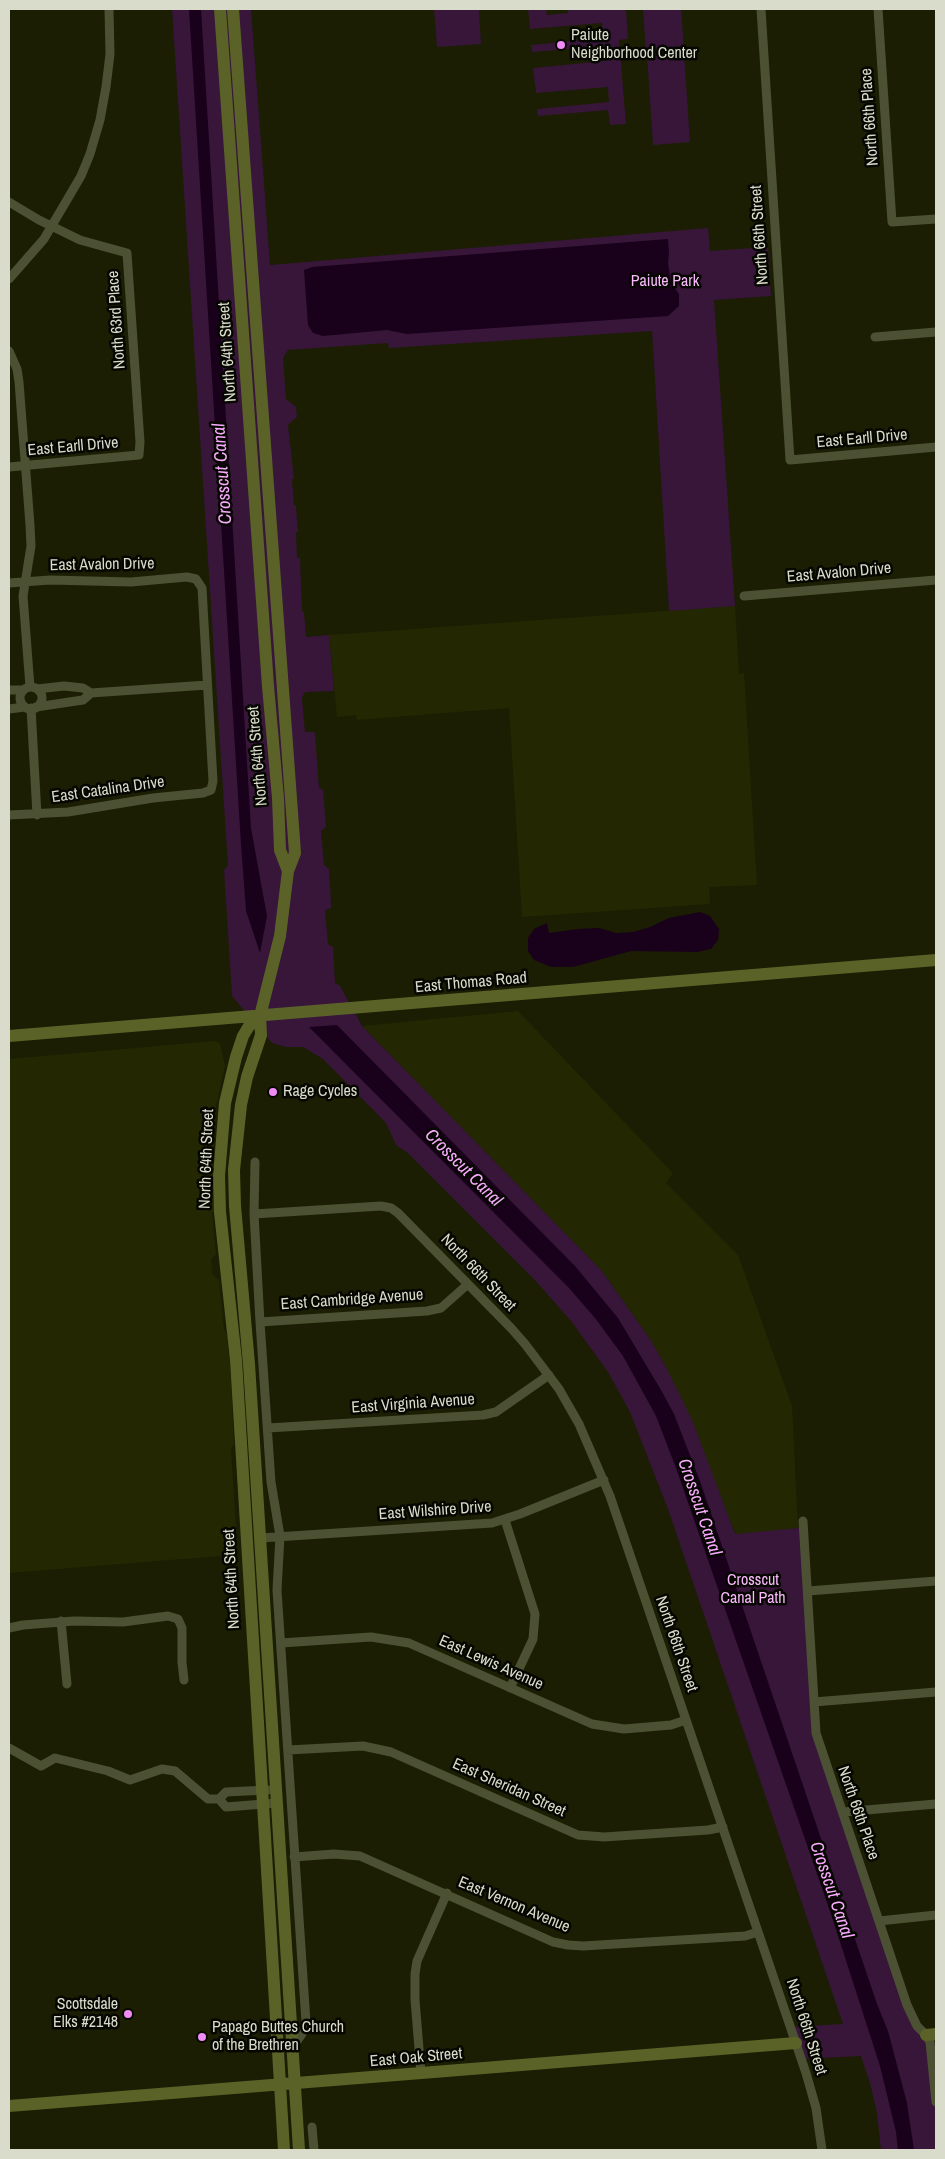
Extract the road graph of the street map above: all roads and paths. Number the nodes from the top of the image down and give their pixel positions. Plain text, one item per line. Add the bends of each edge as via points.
1 (109, 9) edge
2 (220, 9) edge
3 (233, 9) edge
4 (761, 9) edge
5 (878, 9) edge
6 (9, 202) edge
7 (936, 219) edge
8 (52, 226) junction
9 (9, 279) edge
10 (936, 332) edge
11 (875, 337) dead end
12 (9, 351) edge
13 (936, 448) edge
14 (139, 455) joint
15 (790, 460) joint
16 (26, 466) junction
17 (9, 467) edge
18 (936, 580) edge
19 (25, 582) junction
20 (9, 583) edge
21 (744, 596) dead end
22 (207, 684) junction
23 (30, 688) junction
24 (9, 690) edge
25 (92, 693) junction
26 (30, 708) junction
27 (9, 709) edge
28 (37, 815) junction
29 (9, 816) edge
30 (288, 871) junction
31 (936, 960) edge
32 (260, 1016) junction
33 (9, 1036) edge
34 (255, 1162) dead end
35 (220, 1198) junction
36 (234, 1198) junction
37 (254, 1214) junction
38 (468, 1284) junction
39 (260, 1322) junction
40 (549, 1375) junction
41 (268, 1428) junction
42 (604, 1480) junction
43 (505, 1520) junction
44 (803, 1521) dead end
45 (280, 1536) junction
46 (260, 1538) junction
47 (246, 1539) junction
48 (936, 1581) edge
49 (808, 1591) junction
50 (61, 1622) junction
51 (9, 1628) edge
52 (282, 1642) junction
53 (184, 1680) dead end
54 (67, 1684) dead end
55 (510, 1688) junction
56 (936, 1692) edge
57 (814, 1702) junction
58 (686, 1720) junction
59 (9, 1748) edge
60 (288, 1750) junction
61 (276, 1789) junction
62 (261, 1790) junction
63 (219, 1799) junction
64 (276, 1802) junction
65 (262, 1804) junction
66 (936, 1804) edge
67 (843, 1812) junction
68 (723, 1827) junction
69 (294, 1857) junction
70 (447, 1894) junction
71 (936, 1916) edge
72 (879, 1921) junction
73 (758, 1932) junction
74 (931, 2034) edge
75 (796, 2043) junction
76 (292, 2048) junction
77 (421, 2073) junction
78 (294, 2084) junction
79 (279, 2086) junction
80 (936, 2102) edge
81 (9, 2106) edge
82 (312, 2127) dead end
83 (284, 2150) edge
84 (299, 2150) edge
85 (314, 2150) edge
86 (822, 2150) edge

1 - 8 street via 110,54 100,120 81,176
2 - 30 main road, North 64th Street via 280,850
3 - 30 main road, North 64th Street via 295,853
4 - 15 street, North 66th Street
5 - 7 street, North 66th Place via 892,222
6 - 8 street, North 63rd Place
8 - 9 street
8 - 14 street, North 63rd Place via 80,240 127,253
10 - 11 street
12 - 16 street via 19,382
13 - 15 street, East Earll Drive
14 - 16 street, East Earll Drive
16 - 17 street, East Earll Drive
16 - 19 street via 31,546
18 - 21 street, East Avalon Drive
19 - 20 street, East Avalon Drive
19 - 22 street, East Avalon Drive via 196,579 202,588
19 - 23 street via 23,596
22 - 25 street
22 - 28 street, East Catalina Drive via 214,781 211,790
23 - 24 street
23 - 25 street via 64,686 83,688
23 - 26 street via 20,699
23 - 26 street via 41,694 41,700
25 - 26 street via 83,700
26 - 27 street
26 - 28 street
28 - 29 street, East Catalina Drive
30 - 32 main road, North 64th Street via 280,936
31 - 32 main road, East Thomas Road
32 - 33 main road, East Thomas Road
32 - 35 main road, North 64th Street via 242,1036 229,1084 221,1145
32 - 36 main road, North 64th Street via 260,1035 241,1105 234,1161
34 - 37 street
35 - 36 main road
35 - 47 main road, North 64th Street via 236,1360
36 - 46 main road, North 64th Street
37 - 38 street, North 66th Street via 390,1208
37 - 39 street
38 - 39 street, East Cambridge Avenue via 442,1308 426,1312
38 - 40 street, North 66th Street via 525,1344
39 - 41 street
40 - 41 street, East Virginia Avenue via 496,1412 483,1415
40 - 42 street, North 66th Street via 578,1424
41 - 45 street via 272,1491
42 - 43 street, East Wilshire Drive
42 - 58 street, North 66th Street
43 - 45 street, East Wilshire Drive
43 - 55 street via 535,1614 532,1639
44 - 49 street, North 66th Place
45 - 46 street, East Wilshire Drive
45 - 52 street via 277,1590
46 - 47 main road
46 - 61 main road, North 64th Street
47 - 62 main road, North 64th Street
48 - 49 street
49 - 57 street, North 66th Place
50 - 51 street
50 - 53 street via 122,1622 168,1616 178,1619 182,1628
50 - 54 street
52 - 55 street, East Lewis Avenue via 371,1637 409,1643
52 - 60 street
55 - 58 street, East Lewis Avenue via 592,1724 624,1729 671,1725
56 - 57 street
57 - 67 street, North 66th Place via 819,1744
58 - 68 street, North 66th Street
59 - 63 street via 41,1766 55,1758 130,1780 162,1769 175,1771 208,1799
60 - 68 street, East Sheridan Street via 363,1746 391,1752 578,1835 604,1837
60 - 69 street
61 - 62 street
61 - 64 main road, North 64th Street
62 - 63 street via 226,1792
62 - 65 main road, North 64th Street
63 - 65 street via 226,1807
64 - 65 street
64 - 76 main road, North 64th Street
65 - 79 main road, North 64th Street
66 - 67 street
67 - 72 street, North 66th Place
68 - 73 street, North 66th Street
69 - 70 street, East Vernon Avenue via 360,1856
69 - 76 street via 306,2022
70 - 73 street, East Vernon Avenue via 553,1942 568,1945 745,1936
70 - 77 street via 417,1961 415,2000
71 - 72 street
72 - 74 street, North 66th Place via 912,2017 917,2026
73 - 75 street, North 66th Street
74 - 80 street, North 66th Place
75 - 77 main road, East Oak Street
75 - 86 street, North 66th Street via 814,2103
76 - 78 main road, North 64th Street
77 - 78 main road, East Oak Street
78 - 79 main road, East Oak Street
78 - 84 main road, North 64th Street
79 - 81 main road, East Oak Street
79 - 83 main road, North 64th Street
82 - 85 street

